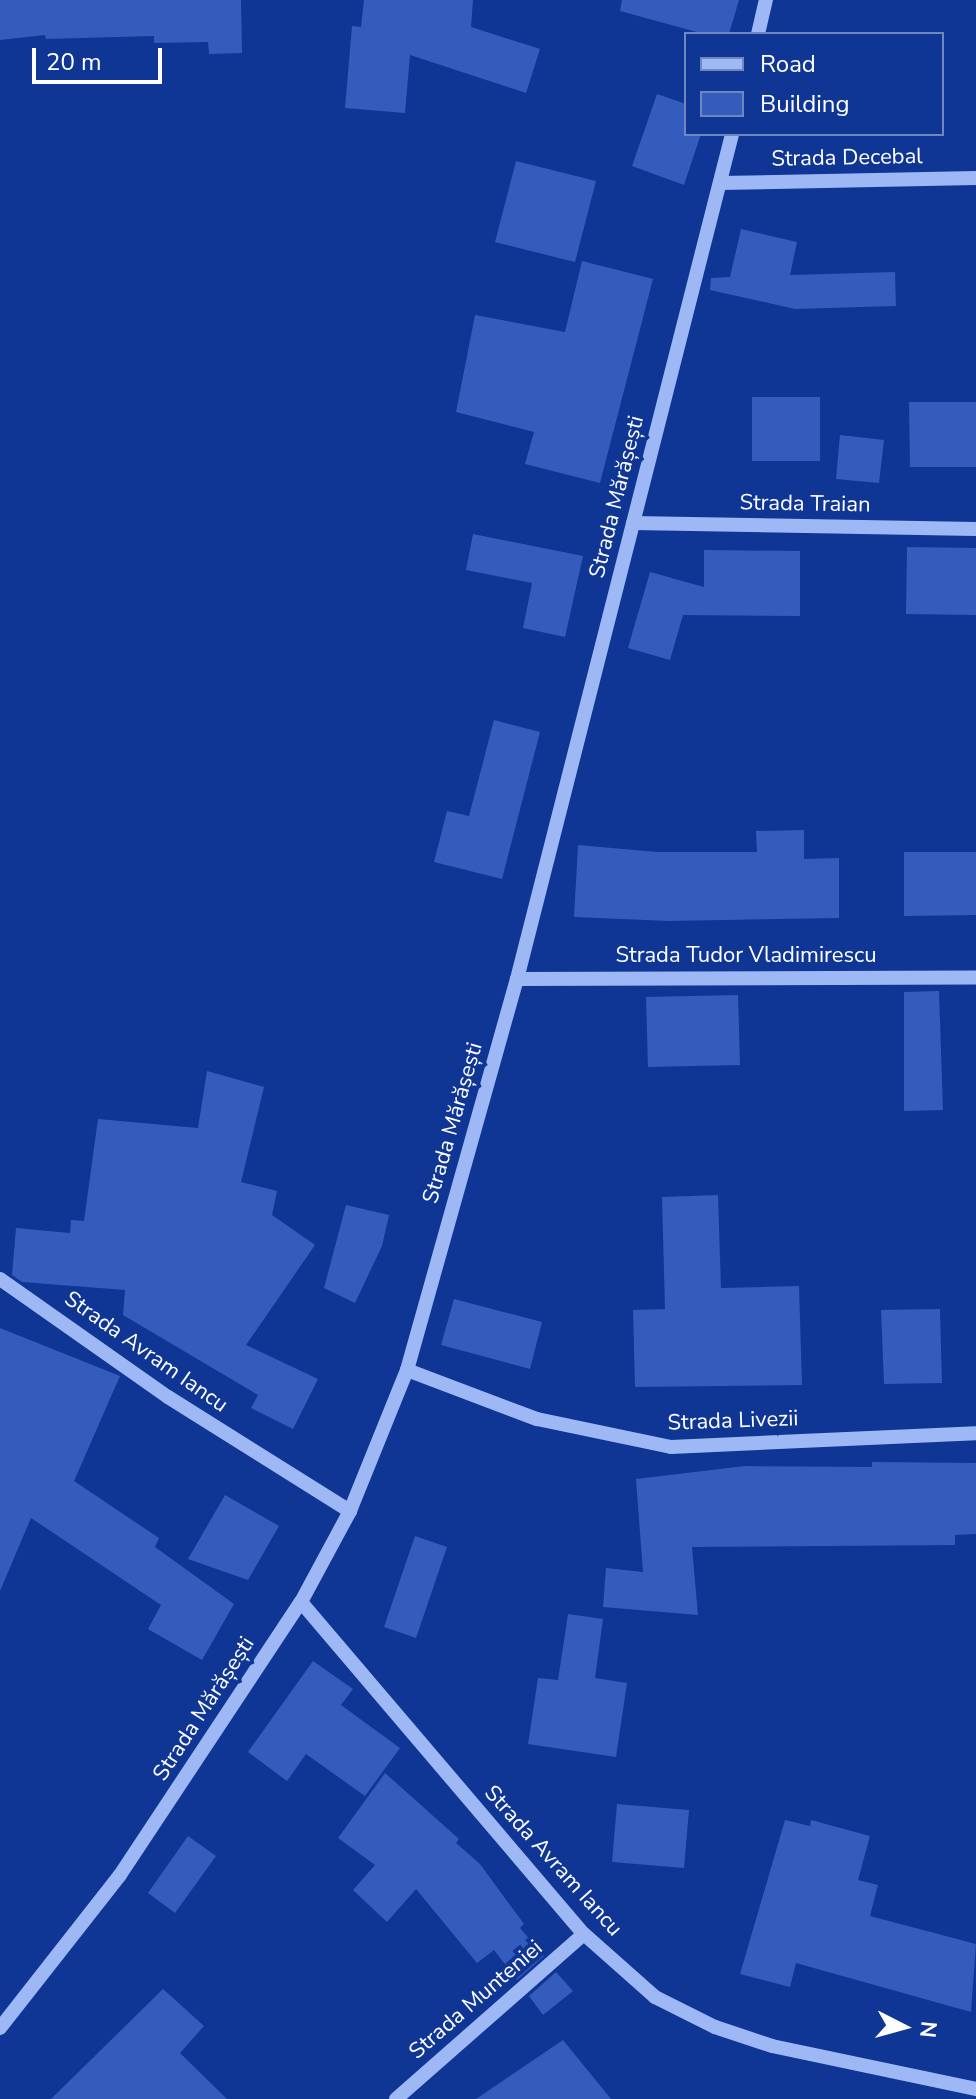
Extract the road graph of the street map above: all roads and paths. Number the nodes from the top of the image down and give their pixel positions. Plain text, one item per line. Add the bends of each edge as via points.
1 (766, 0) edge
2 (758, 32) edge
3 (732, 136) edge
4 (976, 178) edge
5 (720, 183) junction
6 (633, 523) junction
7 (976, 529) edge
8 (976, 977) edge
9 (517, 979) junction
10 (0, 1279) edge
11 (407, 1370) junction
12 (976, 1433) edge
13 (350, 1511) junction
14 (301, 1602) junction
15 (584, 1934) junction
16 (0, 2028) edge
17 (965, 2091) edge
18 (396, 2099) edge

1 - 2 street
3 - 5 street, Strada Mărășești
4 - 5 street, Strada Decebal
5 - 6 street, Strada Mărășești
6 - 7 street, Strada Traian
6 - 9 street, Strada Mărășești
8 - 9 street, Strada Tudor Vladimirescu
9 - 11 street, Strada Mărășești
10 - 13 street, Strada Avram Iancu via 168,1397
11 - 12 street, Strada Livezii via 537,1419 671,1447
11 - 13 street, Strada Mărășești
13 - 14 street, Strada Mărășești
14 - 15 street, Strada Avram Iancu
14 - 16 street, Strada Mărășești via 120,1875
15 - 17 street, Strada Avram Iancu via 655,1997 715,2027
15 - 18 street, Strada Munteniei

